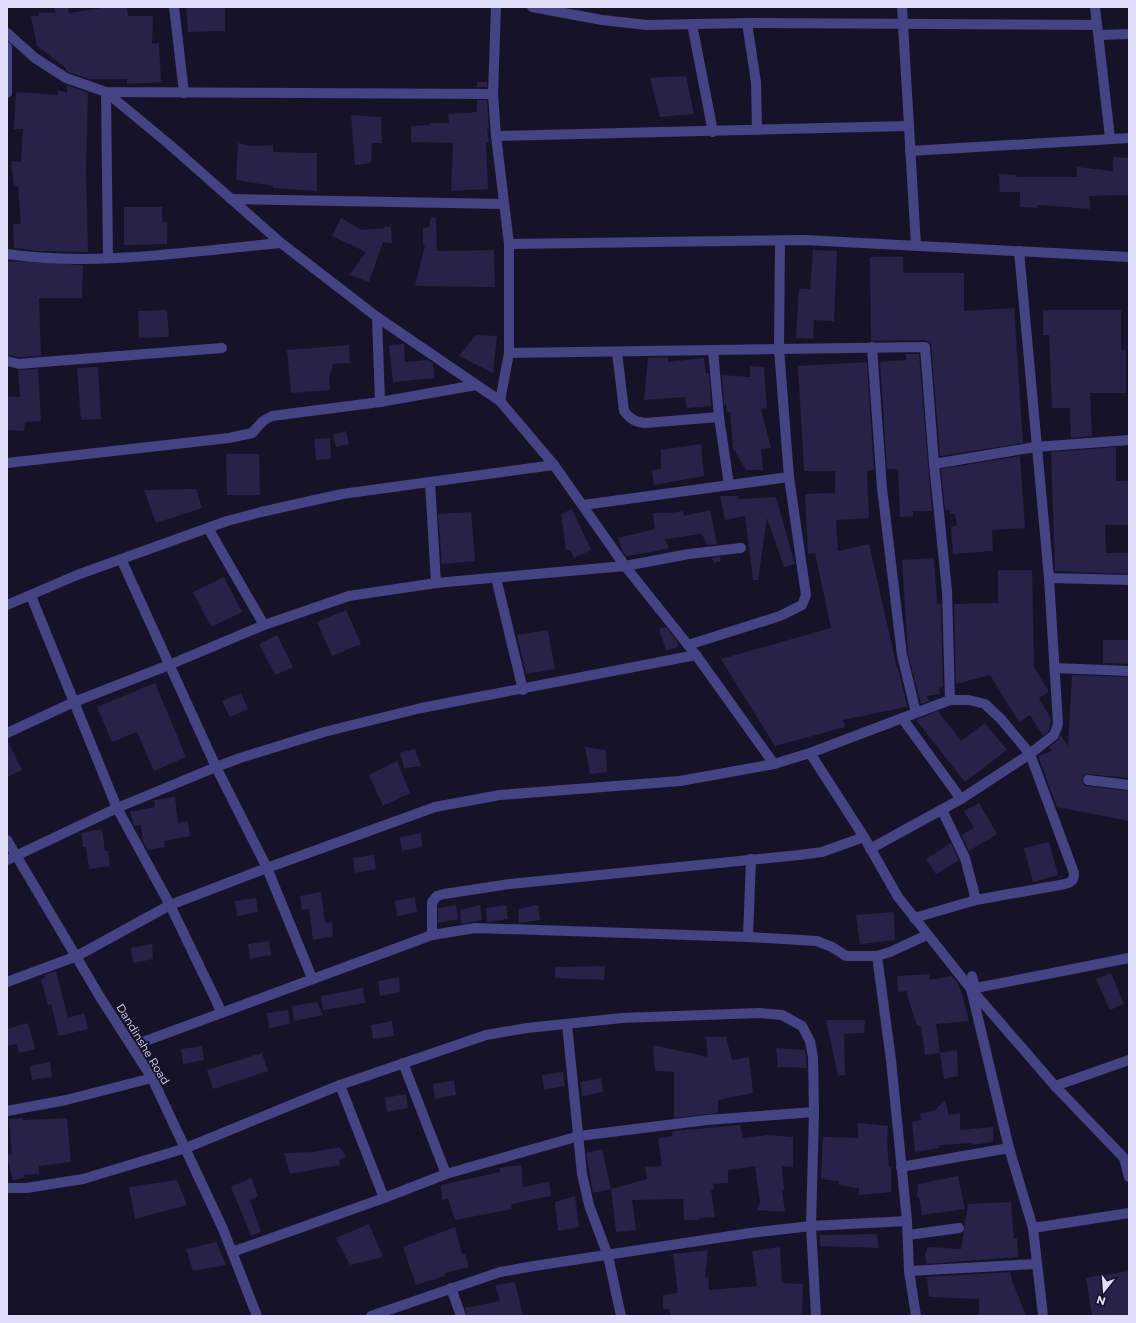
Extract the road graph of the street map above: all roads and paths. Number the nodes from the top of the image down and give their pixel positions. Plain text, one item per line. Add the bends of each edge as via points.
1 (174, 7) edge
2 (496, 7) edge
3 (532, 7) edge
4 (902, 7) edge
5 (1095, 7) edge
6 (747, 23) junction
7 (692, 24) junction
8 (904, 25) junction
9 (1098, 30) junction
10 (7, 33) edge
11 (1129, 34) edge
12 (7, 53) edge
13 (106, 92) junction
14 (7, 93) edge
15 (184, 93) junction
16 (494, 94) junction
17 (908, 126) junction
18 (757, 130) junction
19 (713, 132) junction
20 (496, 136) junction
21 (1110, 138) junction
22 (1129, 138) edge
23 (910, 151) junction
24 (231, 199) junction
25 (504, 204) junction
26 (780, 241) junction
27 (281, 243) junction
28 (509, 244) junction
29 (916, 246) junction
30 (1019, 251) junction
31 (7, 254) edge
32 (1129, 257) edge
33 (108, 258) junction
34 (377, 317) junction
35 (222, 348) dead end
36 (872, 348) junction
37 (779, 349) junction
38 (713, 350) junction
39 (617, 352) junction
40 (509, 354) junction
41 (7, 361) edge
42 (476, 385) junction
43 (500, 401) junction
44 (380, 402) junction
45 (719, 417) junction
46 (1129, 440) edge
47 (1036, 447) junction
48 (7, 463) edge
49 (934, 464) junction
50 (554, 465) junction
51 (789, 476) junction
52 (430, 482) junction
53 (729, 485) junction
54 (582, 505) junction
55 (208, 528) junction
56 (741, 548) dead end
57 (121, 559) junction
58 (625, 566) junction
59 (496, 578) junction
60 (1049, 578) junction
61 (1129, 580) edge
62 (436, 583) junction
63 (31, 596) junction
64 (7, 605) edge
65 (264, 625) junction
66 (688, 645) junction
67 (696, 655) junction
68 (169, 665) junction
69 (1055, 668) junction
70 (1129, 671) edge
71 (523, 690) junction
72 (950, 700) junction
73 (74, 702) junction
74 (916, 713) junction
75 (902, 718) junction
76 (7, 733) edge
77 (810, 753) junction
78 (1030, 754) junction
79 (774, 764) junction
80 (216, 767) junction
81 (1088, 780) dead end
82 (1129, 785) edge
83 (961, 799) junction
84 (117, 808) junction
85 (942, 810) junction
86 (864, 837) junction
87 (7, 840) edge
88 (870, 849) junction
89 (18, 856) junction
90 (751, 859) junction
91 (7, 860) edge
92 (267, 868) junction
93 (976, 900) junction
94 (170, 905) junction
95 (914, 918) junction
96 (432, 935) junction
97 (927, 935) junction
98 (748, 937) junction
99 (77, 956) junction
100 (877, 956) junction
101 (1129, 958) edge
102 (972, 976) dead end
103 (312, 978) junction
104 (7, 982) edge
105 (973, 989) junction
106 (222, 1013) junction
107 (567, 1024) junction
108 (132, 1046) junction
109 (1129, 1060) edge
110 (404, 1063) junction
111 (152, 1078) junction
112 (340, 1085) junction
113 (1055, 1086) junction
114 (7, 1111) edge
115 (814, 1112) junction
116 (579, 1136) junction
117 (186, 1148) junction
118 (1009, 1148) junction
119 (1127, 1160) edge
120 (901, 1167) junction
121 (446, 1174) junction
122 (1129, 1177) edge
123 (7, 1188) edge
124 (384, 1198) junction
125 (1129, 1213) edge
126 (907, 1221) junction
127 (812, 1226) junction
128 (959, 1228) dead end
129 (1033, 1228) junction
130 (908, 1235) junction
131 (232, 1252) junction
132 (608, 1256) junction
133 (1036, 1264) junction
134 (909, 1271) junction
135 (451, 1288) junction
136 (392, 1312) edge
137 (257, 1316) edge
138 (371, 1316) edge
139 (461, 1316) edge
140 (621, 1316) edge
141 (816, 1316) edge
142 (916, 1316) edge
143 (1043, 1316) edge

1 - 15 street
2 - 16 street
3 - 7 street via 617,22 647,25
4 - 8 street
5 - 9 street
6 - 7 street
6 - 8 street
6 - 18 street via 756,82
7 - 19 street
8 - 9 street
8 - 17 street
9 - 11 street
9 - 21 street
10 - 13 street via 35,58 66,78
12 - 14 street
13 - 15 street
13 - 24 street
13 - 33 street
15 - 16 street
16 - 20 street
17 - 18 street
17 - 23 street
18 - 19 street
19 - 20 street
20 - 25 street
21 - 22 street
21 - 23 street
23 - 29 street
24 - 25 street
24 - 27 street
25 - 28 street
26 - 28 street
26 - 29 street
26 - 37 street
27 - 33 street
27 - 34 street
28 - 40 street
29 - 30 street
30 - 32 street
30 - 47 street
31 - 33 street via 35,258
34 - 42 street
34 - 44 street
35 - 41 street via 19,364
36 - 37 street
36 - 49 street via 926,347
36 - 74 street via 884,503 902,655
37 - 38 street
37 - 51 street
38 - 39 street
38 - 45 street
39 - 40 street
39 - 45 street via 624,411 629,418 645,423
40 - 43 street
42 - 43 street
42 - 44 street
43 - 50 street
44 - 48 street via 272,416 263,421 252,433 229,438
45 - 53 street
46 - 47 street
47 - 49 street
47 - 60 street
49 - 72 street via 946,591
50 - 52 street
50 - 54 street
51 - 53 street
51 - 66 street via 806,595 802,605 780,616
52 - 55 street via 342,494 261,512
52 - 62 street
53 - 54 street
54 - 58 street
55 - 57 street
55 - 65 street
56 - 58 street via 689,554
57 - 63 street
57 - 68 street
58 - 59 street
58 - 66 street
59 - 62 street
59 - 71 street
60 - 61 street
60 - 69 street
62 - 65 street via 350,596
63 - 64 street
63 - 73 street
65 - 68 street
66 - 67 street
67 - 71 street
67 - 79 street
68 - 73 street
68 - 80 street
69 - 70 street
69 - 78 street via 1058,724 1054,735
71 - 80 street via 421,708 324,732
72 - 74 street
72 - 78 street via 969,700 985,704
73 - 76 street
73 - 84 street
74 - 75 street
75 - 77 street
75 - 83 street
77 - 79 street
77 - 86 street
78 - 83 street
78 - 93 street via 1074,879 1071,883
79 - 92 street via 680,781 500,795 435,807
80 - 84 street
80 - 92 street
81 - 82 street
83 - 85 street
84 - 89 street
84 - 94 street
85 - 88 street
85 - 93 street via 965,858
86 - 88 street
86 - 90 street via 822,852
87 - 89 street, Dandinshe Road
88 - 95 street via 898,897
89 - 91 street
89 - 99 street, Dandinshe Road
90 - 96 street via 510,884 444,894 437,896 432,902
90 - 98 street
92 - 94 street
92 - 103 street
93 - 95 street
94 - 99 street
94 - 106 street
95 - 97 street
96 - 98 street via 475,928
96 - 103 street
97 - 100 street
97 - 105 street
98 - 100 street via 817,941 846,956
99 - 104 street
99 - 108 street, Dandinshe Road
100 - 120 street via 891,1060
101 - 105 street
102 - 105 street
103 - 106 street
105 - 113 street
105 - 118 street
106 - 108 street
107 - 110 street via 486,1035
107 - 115 street via 622,1018 759,1013 782,1015 802,1026 810,1041 813,1057
107 - 116 street
108 - 111 street, Dandinshe Road
109 - 113 street
110 - 112 street
110 - 121 street
111 - 114 street via 66,1100
111 - 117 street, Dandinshe Road
112 - 117 street
112 - 124 street
113 - 119 street
115 - 116 street via 707,1120
115 - 127 street
116 - 121 street
116 - 132 street via 582,1174 589,1205
117 - 123 street via 83,1179 26,1188
117 - 131 street, Dandinshe Road
118 - 120 street
118 - 129 street
119 - 122 street
120 - 126 street
121 - 124 street
124 - 131 street
125 - 129 street
126 - 127 street
126 - 130 street
127 - 132 street via 750,1232
127 - 141 street
128 - 130 street
129 - 133 street
130 - 134 street
131 - 137 street, Dandinshe Road
132 - 135 street via 500,1272
132 - 140 street
133 - 134 street
133 - 143 street
134 - 142 street
135 - 136 street
135 - 139 street
136 - 138 street

